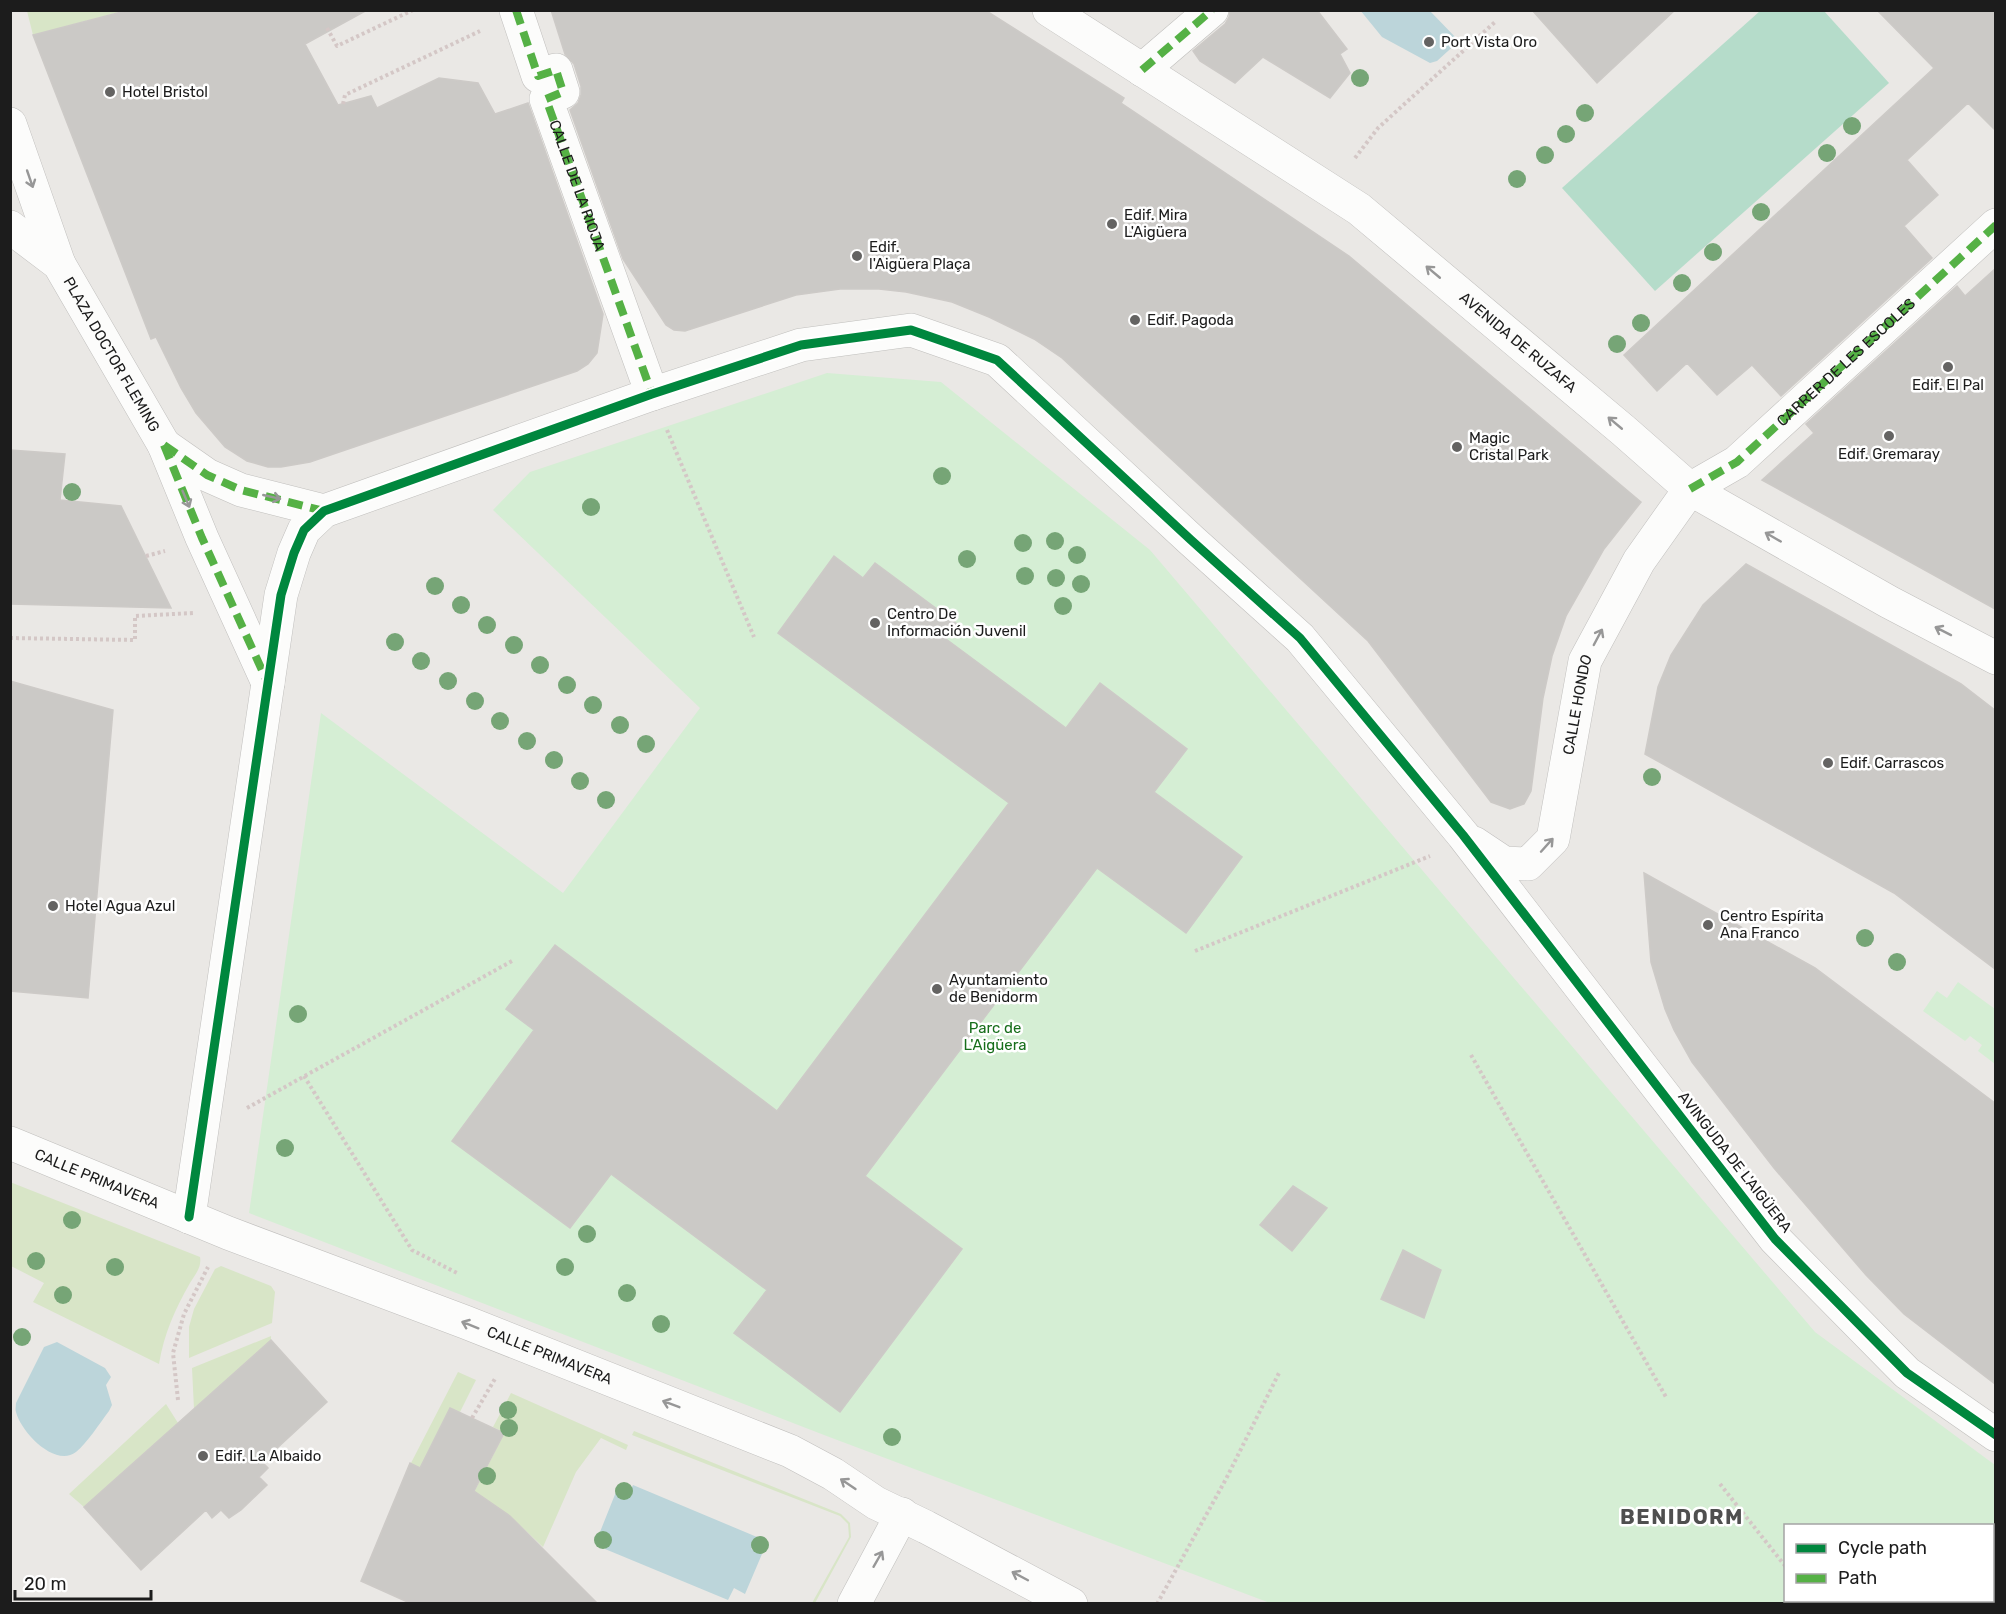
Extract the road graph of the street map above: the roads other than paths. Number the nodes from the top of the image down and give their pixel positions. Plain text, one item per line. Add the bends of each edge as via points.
1 (1049, 10) edge
2 (1212, 10) edge
3 (516, 12) edge
4 (1142, 70) junction
5 (10, 124) edge
6 (1995, 225) edge
7 (10, 227) edge
8 (59, 264) junction
9 (652, 394) junction
10 (164, 445) junction
11 (1690, 489) junction
12 (324, 511) junction
13 (1995, 658) edge
14 (268, 683) junction
15 (1463, 835) junction
16 (10, 1143) edge
17 (189, 1217) junction
18 (1995, 1435) edge
19 (902, 1514) junction
20 (854, 1604) edge
21 (1071, 1604) edge

1 - 4 street, AVENIDA DE RUZAFA
2 - 4 street
3 - 9 street, CALLE DE LA RIOJA via 538,76 556,70 563,92 546,99
11 -> 4 street, AVENIDA DE RUZAFA via 1359,209
5 -> 8 street, PLAZA DOCTOR FLEMING
6 - 11 street, CARRER DE LES ESCOLES via 1737,462
7 - 8 street, PLAZA DOCTOR FLEMING
8 - 10 street, PLAZA DOCTOR FLEMING
9 - 12 street
9 - 15 street via 801,345 911,330 997,360 1300,638
10 -> 12 street via 207,475 241,490
10 -> 14 street, PLAZA DOCTOR FLEMING
13 -> 11 street, AVENIDA DE RUZAFA via 1889,603
15 -> 11 street, CALLE HONDO via 1504,863 1528,864 1553,839 1585,661 1639,561
12 - 14 street via 304,530 294,553 281,595
14 - 17 street
15 - 18 street, AVINGUDA DE L'AIGÜERA via 1774,1239 1907,1374
16 - 17 street, CALLE PRIMAVERA
19 -> 17 street, CALLE PRIMAVERA via 876,1503 790,1451
20 -> 19 street
21 -> 19 street, CALLE PRIMAVERA

